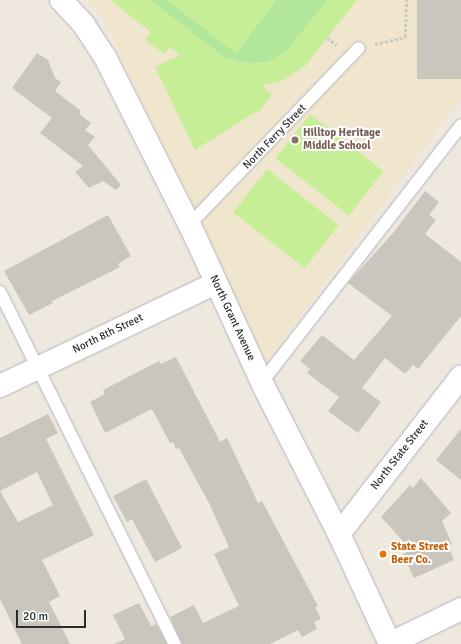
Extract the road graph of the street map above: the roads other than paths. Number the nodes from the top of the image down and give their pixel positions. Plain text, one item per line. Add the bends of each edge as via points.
1 (61, 0) edge
2 (359, 48) road end
3 (461, 125) edge
4 (189, 225) junction
5 (216, 283) junction
6 (0, 292) edge
7 (38, 368) junction
8 (461, 377) edge
9 (262, 382) junction
10 (0, 386) edge
11 (339, 534) junction
12 (461, 609) edge
13 (175, 644) edge
14 (389, 644) edge

1 - 4 street, North Grant Avenue via 84,25 105,56
2 - 4 lane, North Ferry Street
3 - 9 lane
4 - 5 street, North Grant Avenue
5 - 7 street, North 8th Street
5 - 9 street, North Grant Avenue
6 - 7 lane
7 - 10 street, North 8th Street
7 - 13 lane
8 - 11 street, North State Street
9 - 11 street, North Grant Avenue
11 - 14 street, North Grant Avenue
12 - 14 street

